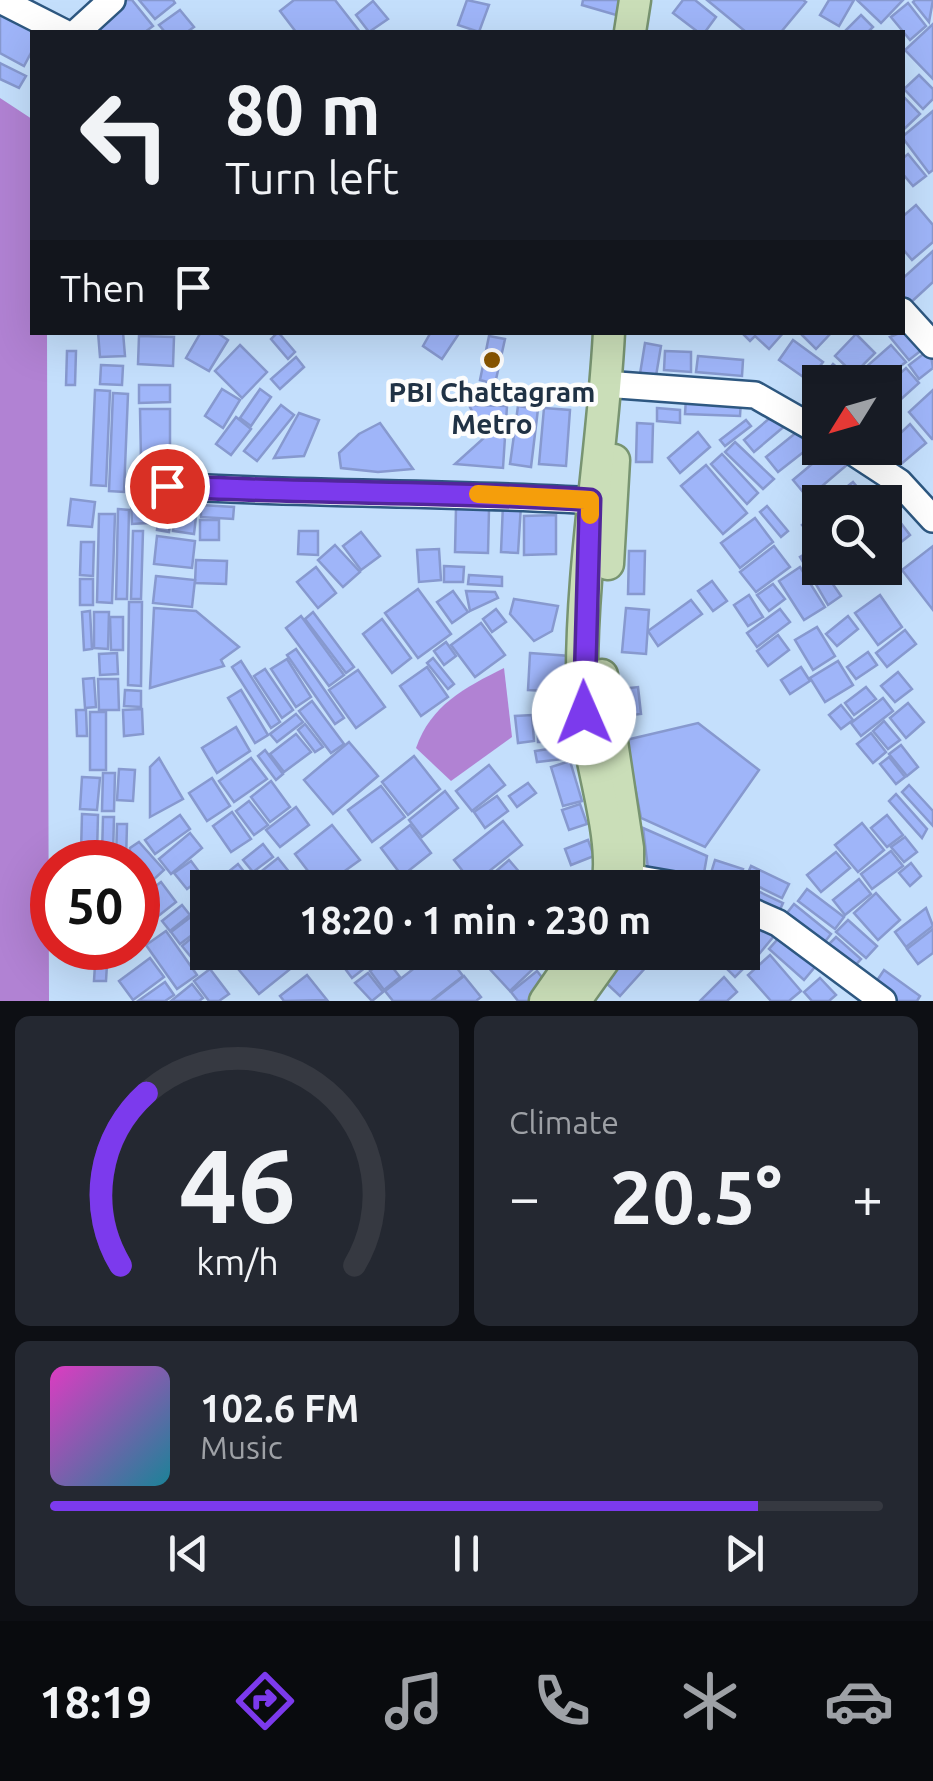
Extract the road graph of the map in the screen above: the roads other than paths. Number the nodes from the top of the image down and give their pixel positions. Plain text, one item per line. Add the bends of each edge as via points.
1 (0, 0) edge
2 (112, 0) edge
3 (635, 0) edge
4 (656, 0) edge
5 (59, 30) edge
6 (79, 30) edge
7 (630, 30) edge
8 (651, 30) edge
9 (905, 315) edge
10 (609, 335) edge
11 (622, 335) edge
12 (933, 345) edge
13 (618, 385) junction
14 (802, 422) edge
15 (873, 465) edge
16 (167, 486) dead end
17 (601, 501) junction
18 (933, 519) edge
19 (624, 870) edge
20 (760, 916) edge
21 (567, 970) edge
22 (597, 970) edge
23 (545, 1001) edge
24 (575, 1001) edge
25 (883, 1001) edge

1 - 5 street
2 - 6 street
3 - 7 main road
4 - 8 main road
9 - 12 street
10 - 17 main road
11 - 13 main road
13 - 14 street via 755,395
13 - 17 main road
15 - 18 street
16 - 17 street
17 - 19 main road via 601,689 628,848
20 - 25 street
21 - 23 main road
22 - 24 main road

